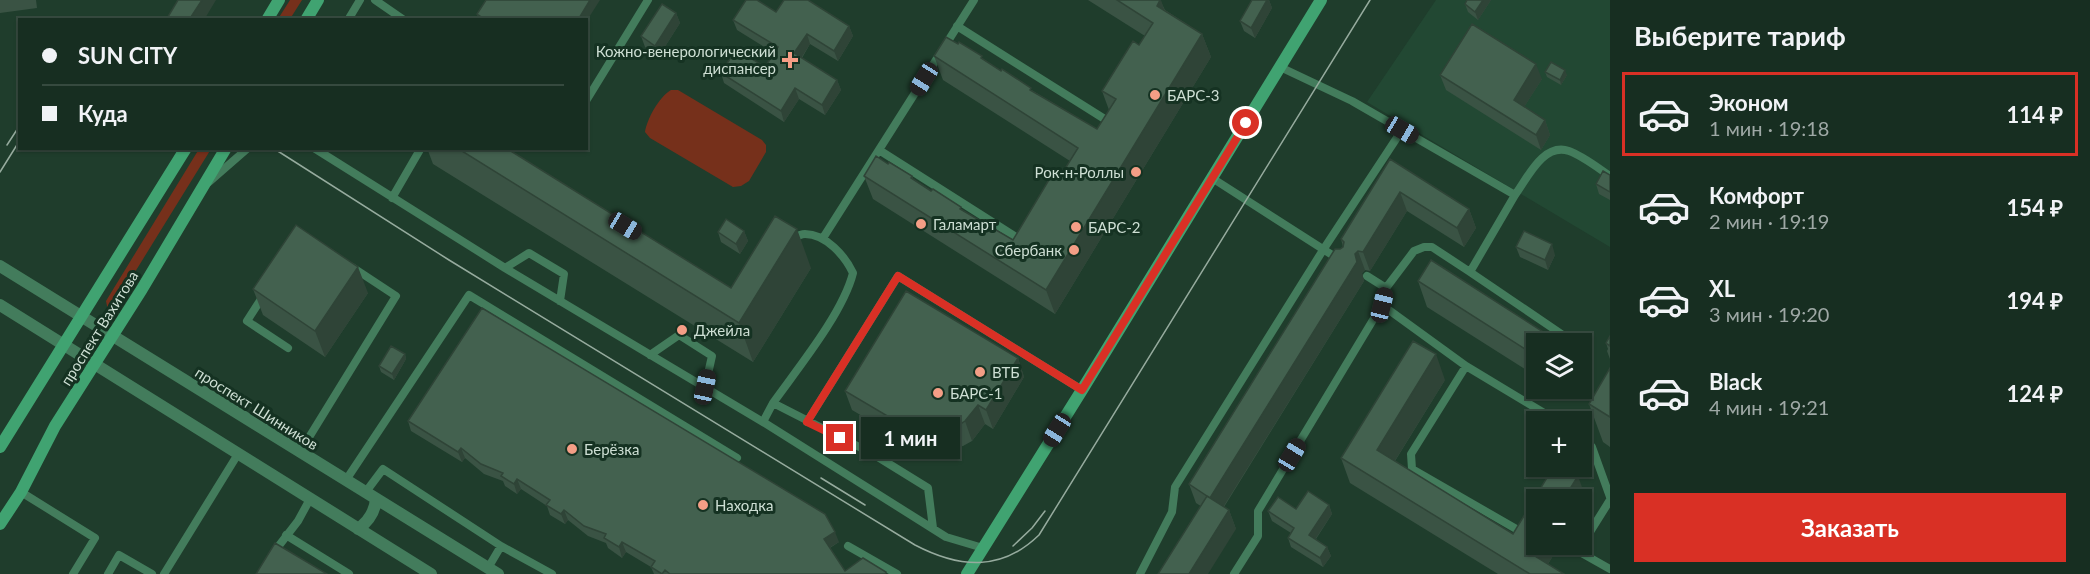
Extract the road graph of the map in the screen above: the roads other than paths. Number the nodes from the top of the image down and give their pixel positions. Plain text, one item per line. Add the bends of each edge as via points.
1 (279, 0) edge
2 (318, 0) edge
3 (360, 0) edge
4 (375, 0) edge
5 (648, 0) edge
6 (974, 0) edge
7 (1321, 0) edge
8 (268, 18) edge
9 (307, 18) edge
10 (349, 18) edge
11 (401, 18) edge
12 (957, 26) junction
13 (1280, 67) junction
14 (588, 98) edge
15 (1103, 118) edge
16 (1402, 130) junction
17 (185, 150) edge
18 (225, 150) edge
19 (246, 150) edge
20 (317, 150) edge
21 (420, 150) edge
22 (879, 150) junction
23 (1610, 176) edge
24 (1212, 178) junction
25 (203, 187) junction
26 (1515, 195) junction
27 (392, 198) junction
28 (823, 238) junction
29 (1019, 239) edge
30 (783, 242) edge
31 (1323, 250) junction
32 (340, 259) edge
33 (1345, 263) edge
34 (0, 266) edge
35 (505, 268) junction
36 (1470, 272) junction
37 (1367, 276) dead end
38 (1386, 288) junction
39 (265, 292) edge
40 (560, 301) junction
41 (0, 305) edge
42 (1382, 305) junction
43 (81, 316) junction
44 (1560, 333) edge
45 (113, 335) junction
46 (63, 345) junction
47 (288, 348) dead end
48 (650, 355) junction
49 (94, 364) junction
50 (1466, 366) junction
51 (705, 387) junction
52 (1082, 390) junction
53 (773, 403) junction
54 (1541, 411) edge
55 (763, 422) junction
56 (807, 422) junction
57 (0, 447) edge
58 (1592, 447) edge
59 (300, 452) junction
60 (238, 454) junction
61 (737, 458) edge
62 (346, 480) junction
63 (21, 492) junction
64 (371, 496) junction
65 (310, 499) junction
66 (1610, 499) edge
67 (0, 524) edge
68 (933, 528) junction
69 (358, 529) junction
70 (1518, 530) edge
71 (286, 535) junction
72 (501, 546) junction
73 (848, 546) dead end
74 (983, 548) junction
75 (266, 564) edge
76 (1610, 569) edge
77 (493, 571) edge
78 (73, 574) edge
79 (108, 574) edge
80 (152, 574) edge
81 (164, 574) edge
82 (349, 574) edge
83 (431, 574) edge
84 (552, 574) edge
85 (897, 574) edge
86 (967, 574) edge
87 (1140, 574) edge
88 (1234, 574) edge

1 - 8 main road
2 - 9 main road
3 - 10 lane
4 - 11 lane
5 - 14 lane
6 - 12 lane
7 - 13 main road
12 - 15 lane
12 - 22 lane
13 - 16 lane via 1342,95
13 - 24 main road
16 - 26 lane
16 - 31 lane
17 - 43 main road, проспект Вахитова
18 - 25 main road, проспект Вахитова
19 - 25 lane
20 - 27 lane
21 - 27 lane
22 - 28 lane
22 - 29 lane
23 - 26 lane via 1569,151 1553,151 1542,157
24 - 31 lane
24 - 52 main road
25 - 45 main road, проспект Вахитова
26 - 36 lane
27 - 35 lane
28 - 30 lane via 804,233
28 - 53 lane via 846,258 854,273 827,326
31 - 33 lane
31 - 87 lane via 1175,487 1173,512
32 - 59 lane via 396,296
34 - 43 street, проспект Шинников
35 - 40 lane
35 - 40 lane via 528,253 564,274
36 - 38 lane via 1424,246 1413,251
36 - 44 lane
37 - 38 lane
38 - 42 lane
39 - 47 lane via 247,321
40 - 48 lane
41 - 46 street
42 - 50 lane
42 - 88 lane via 1258,511 1258,536
43 - 45 street, проспект Шинников
43 - 46 main road, проспект Вахитова
45 - 49 main road, проспект Вахитова
45 - 59 street, проспект Шинников
46 - 49 street
46 - 57 main road, проспект Вахитова
48 - 51 lane
48 - 51 lane via 679,335 712,356
49 - 60 street
49 - 63 main road, проспект Вахитова via 55,426
50 - 54 lane
50 - 70 lane via 1411,454 1412,469
51 - 55 lane
52 - 56 lane via 898,276
52 - 74 main road
53 - 55 lane
53 - 56 lane
55 - 68 lane
56 - 68 lane via 873,454 928,488
58 - 66 lane
59 - 62 street, проспект Шинников
60 - 65 street
60 - 81 lane
61 - 62 lane via 470,295
62 - 64 street, проспект Шинников
63 - 67 main road, проспект Вахитова
63 - 78 lane via 95,538
64 - 69 street via 375,509
64 - 72 lane via 382,469
64 - 77 street, проспект Шинников
65 - 69 street
65 - 71 lane
66 - 76 lane via 1578,551
68 - 74 lane via 957,542
69 - 83 street
71 - 75 lane
71 - 82 lane
72 - 77 lane
72 - 84 lane
73 - 85 lane
74 - 86 main road
79 - 80 lane via 119,555

